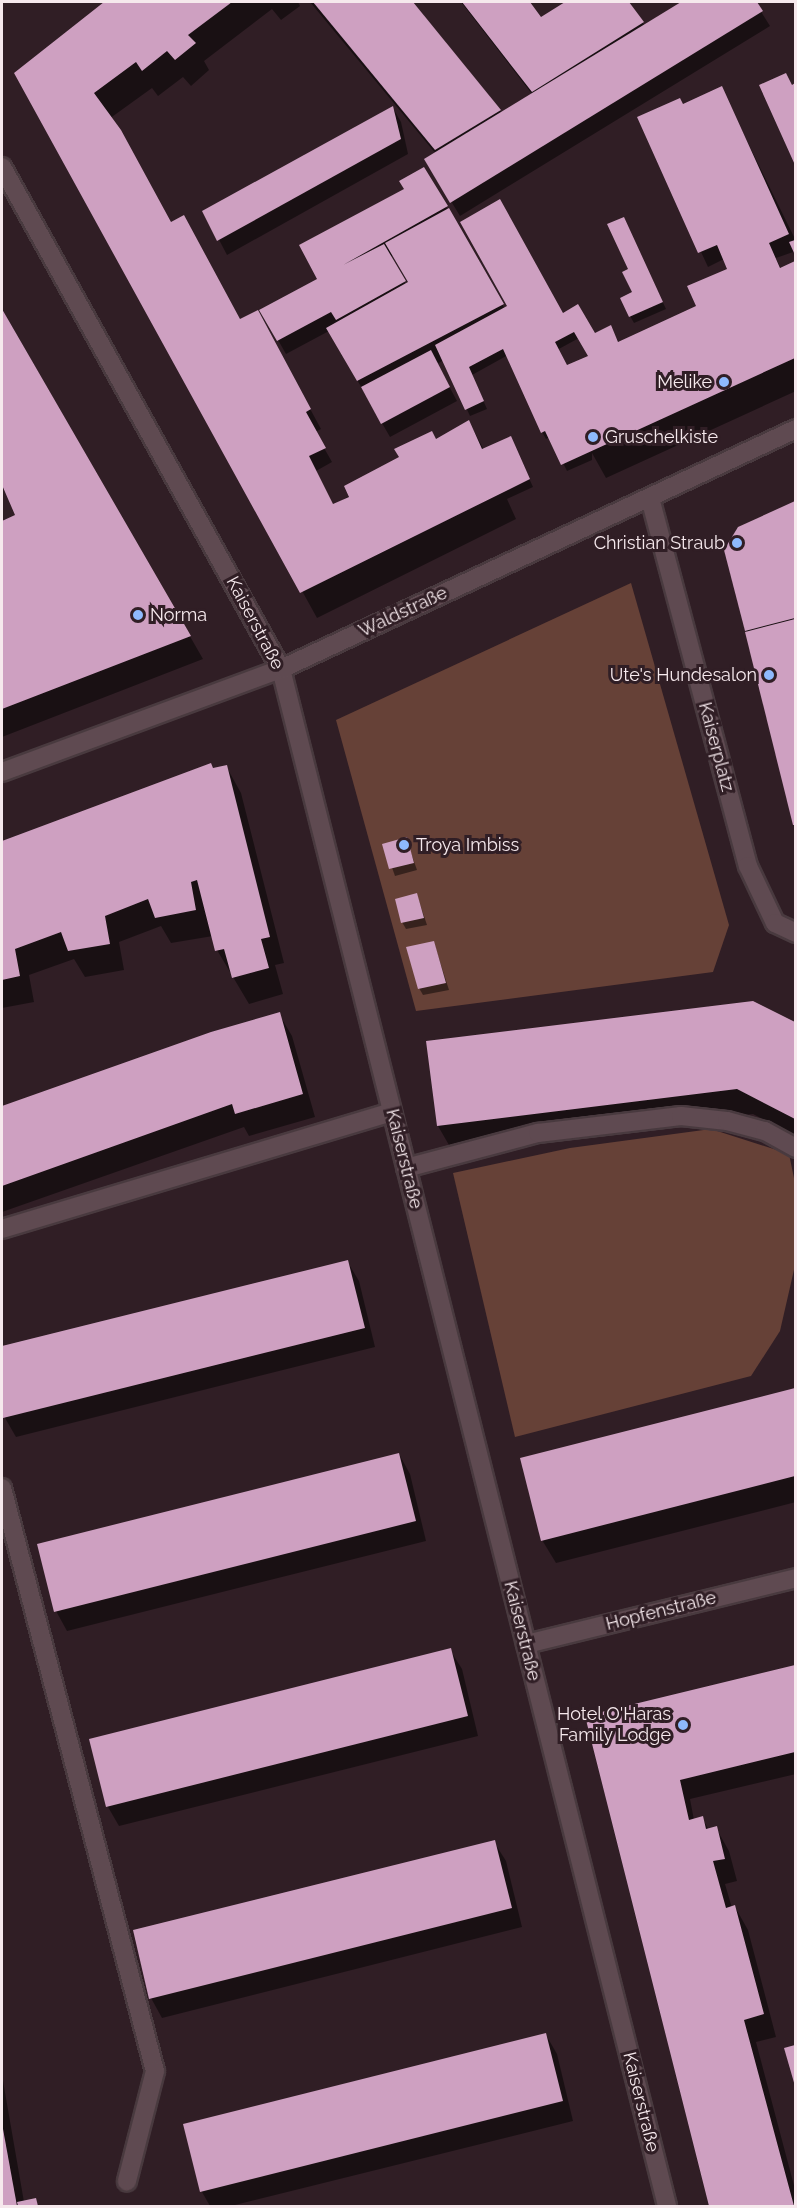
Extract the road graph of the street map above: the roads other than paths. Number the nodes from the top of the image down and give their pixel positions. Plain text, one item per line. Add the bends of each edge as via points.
1 (2, 168) edge
2 (795, 429) edge
3 (650, 498) junction
4 (281, 669) junction
5 (2, 772) edge
6 (795, 933) edge
7 (392, 1112) junction
8 (795, 1148) edge
9 (406, 1168) junction
10 (2, 1229) edge
11 (2, 1488) edge
12 (795, 1578) edge
13 (526, 1644) junction
14 (127, 2181) dead end
15 (667, 2206) edge

1 - 4 street, Kaiserstraße
2 - 3 street, Waldstraße
3 - 4 street, Waldstraße
3 - 6 street, Kaiserplatz via 748,866 775,923
4 - 5 street, Waldstraße
4 - 7 street, Kaiserstraße
7 - 9 street, Kaiserstraße
7 - 10 street
8 - 9 street via 765,1131 727,1121 681,1116 538,1133
9 - 13 street, Kaiserstraße
11 - 14 street via 155,2071
12 - 13 street, Hopfenstraße
13 - 15 street, Kaiserstraße

